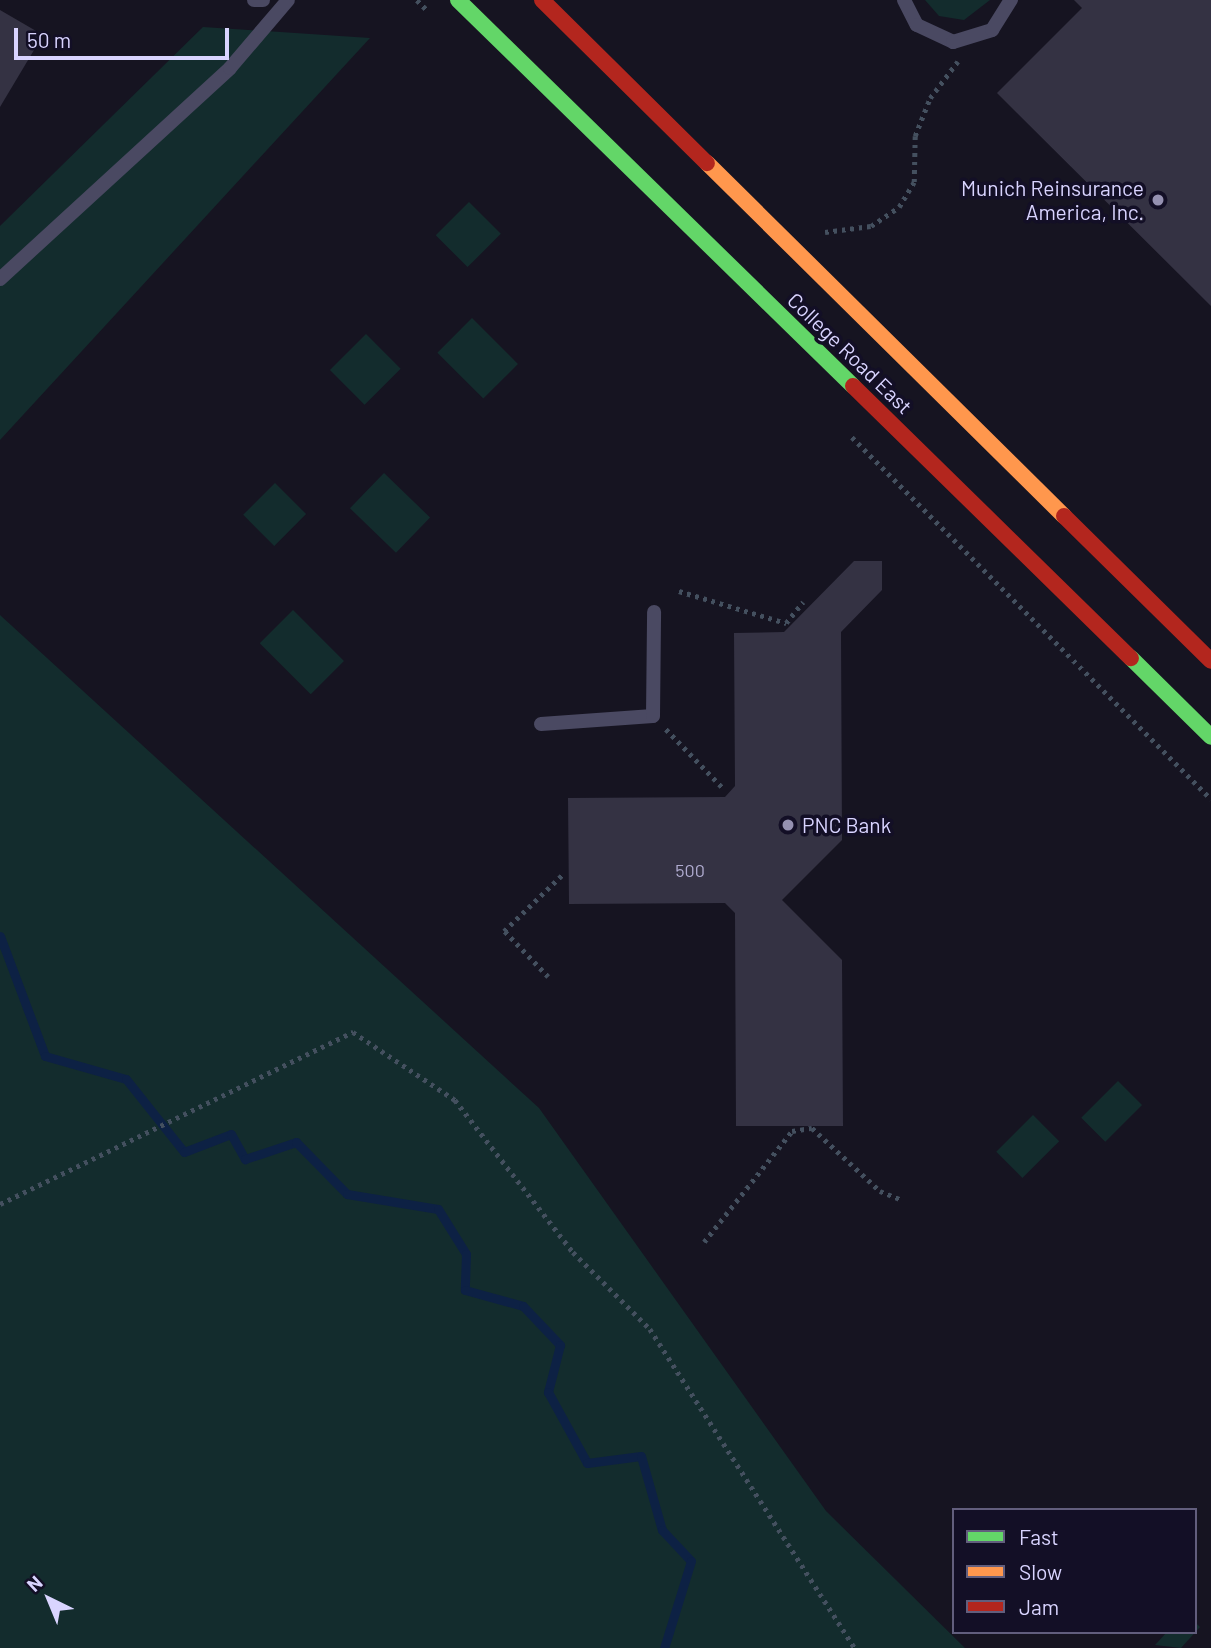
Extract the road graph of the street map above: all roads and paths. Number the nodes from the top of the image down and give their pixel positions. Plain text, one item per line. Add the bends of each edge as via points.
1 (254, 0) edge
2 (263, 0) edge
3 (288, 0) edge
4 (458, 0) edge
5 (542, 0) edge
6 (904, 0) edge
7 (1011, 0) edge
8 (953, 42) junction
9 (792, 248) junction
10 (0, 279) edge
11 (679, 591) dead end
12 (803, 602) dead end
13 (654, 612) dead end
14 (1211, 661) edge
15 (653, 716) junction
16 (541, 724) dead end
17 (1211, 737) edge
18 (724, 789) dead end
19 (563, 874) dead end
20 (548, 977) dead end
21 (900, 1199) dead end
22 (0, 1205) edge
23 (704, 1242) dead end
24 (855, 1648) edge

1 - 2 lane
3 - 10 lane via 230,68
4 - 17 street, College Road East
5 - 9 street, College Road East
6 - 8 lane via 917,25
7 - 8 lane via 992,30
8 - 9 path via 961,57 930,98 915,136 914,182 899,207 872,226 825,232
9 - 14 street, College Road East
11 - 12 path via 786,623
13 - 15 lane
15 - 16 lane
15 - 18 path
19 - 20 path via 504,931
21 - 23 path via 880,1191 812,1128 792,1131
22 - 24 path via 353,1031 455,1100 573,1252 650,1329

